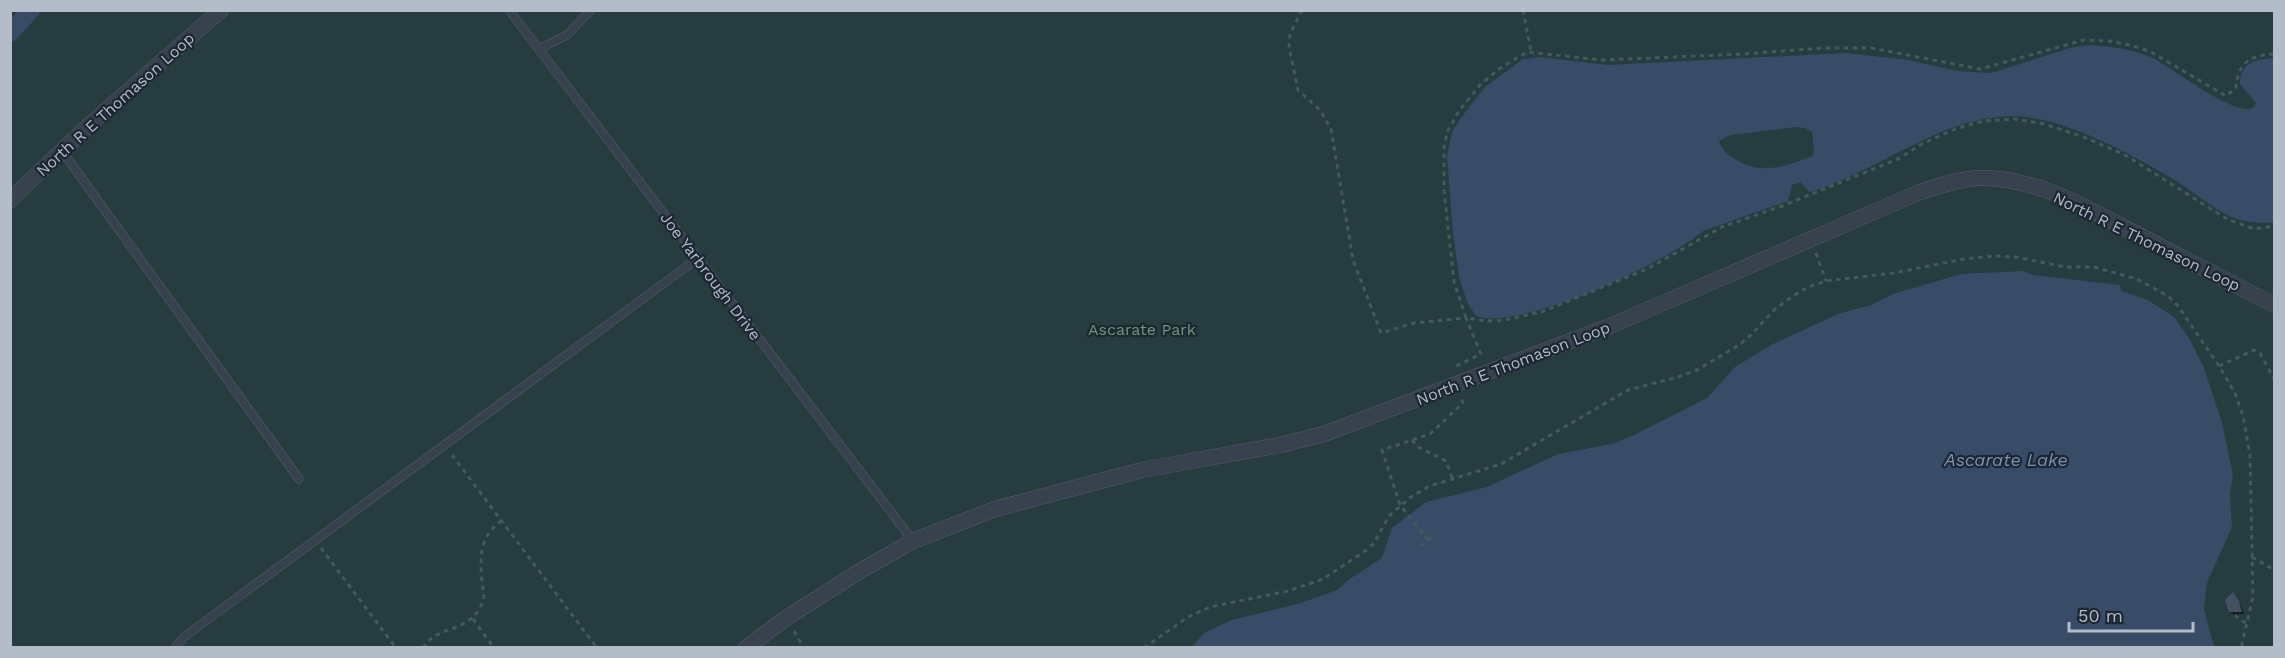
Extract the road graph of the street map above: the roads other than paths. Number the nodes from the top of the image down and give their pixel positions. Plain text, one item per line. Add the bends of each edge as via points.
1 (221, 10) edge
2 (508, 10) edge
3 (591, 10) edge
4 (539, 49) junction
5 (62, 151) junction
6 (10, 200) edge
7 (698, 258) junction
8 (2274, 305) edge
9 (299, 479) dead end
10 (913, 541) junction
11 (175, 648) edge
12 (746, 648) edge

1 - 5 street, North R E Thomason Loop
2 - 4 lane, Joe Yarbrough Drive
3 - 4 lane via 567,35
4 - 7 lane, Joe Yarbrough Drive
5 - 6 street, North R E Thomason Loop
5 - 9 lane
7 - 10 lane, Joe Yarbrough Drive
7 - 11 lane via 184,637
8 - 10 street, North R E Thomason Loop via 2079,204 2036,187 1978,178 1951,182 1610,326 1324,434 1098,480 995,510
10 - 12 street, North R E Thomason Loop via 786,618

